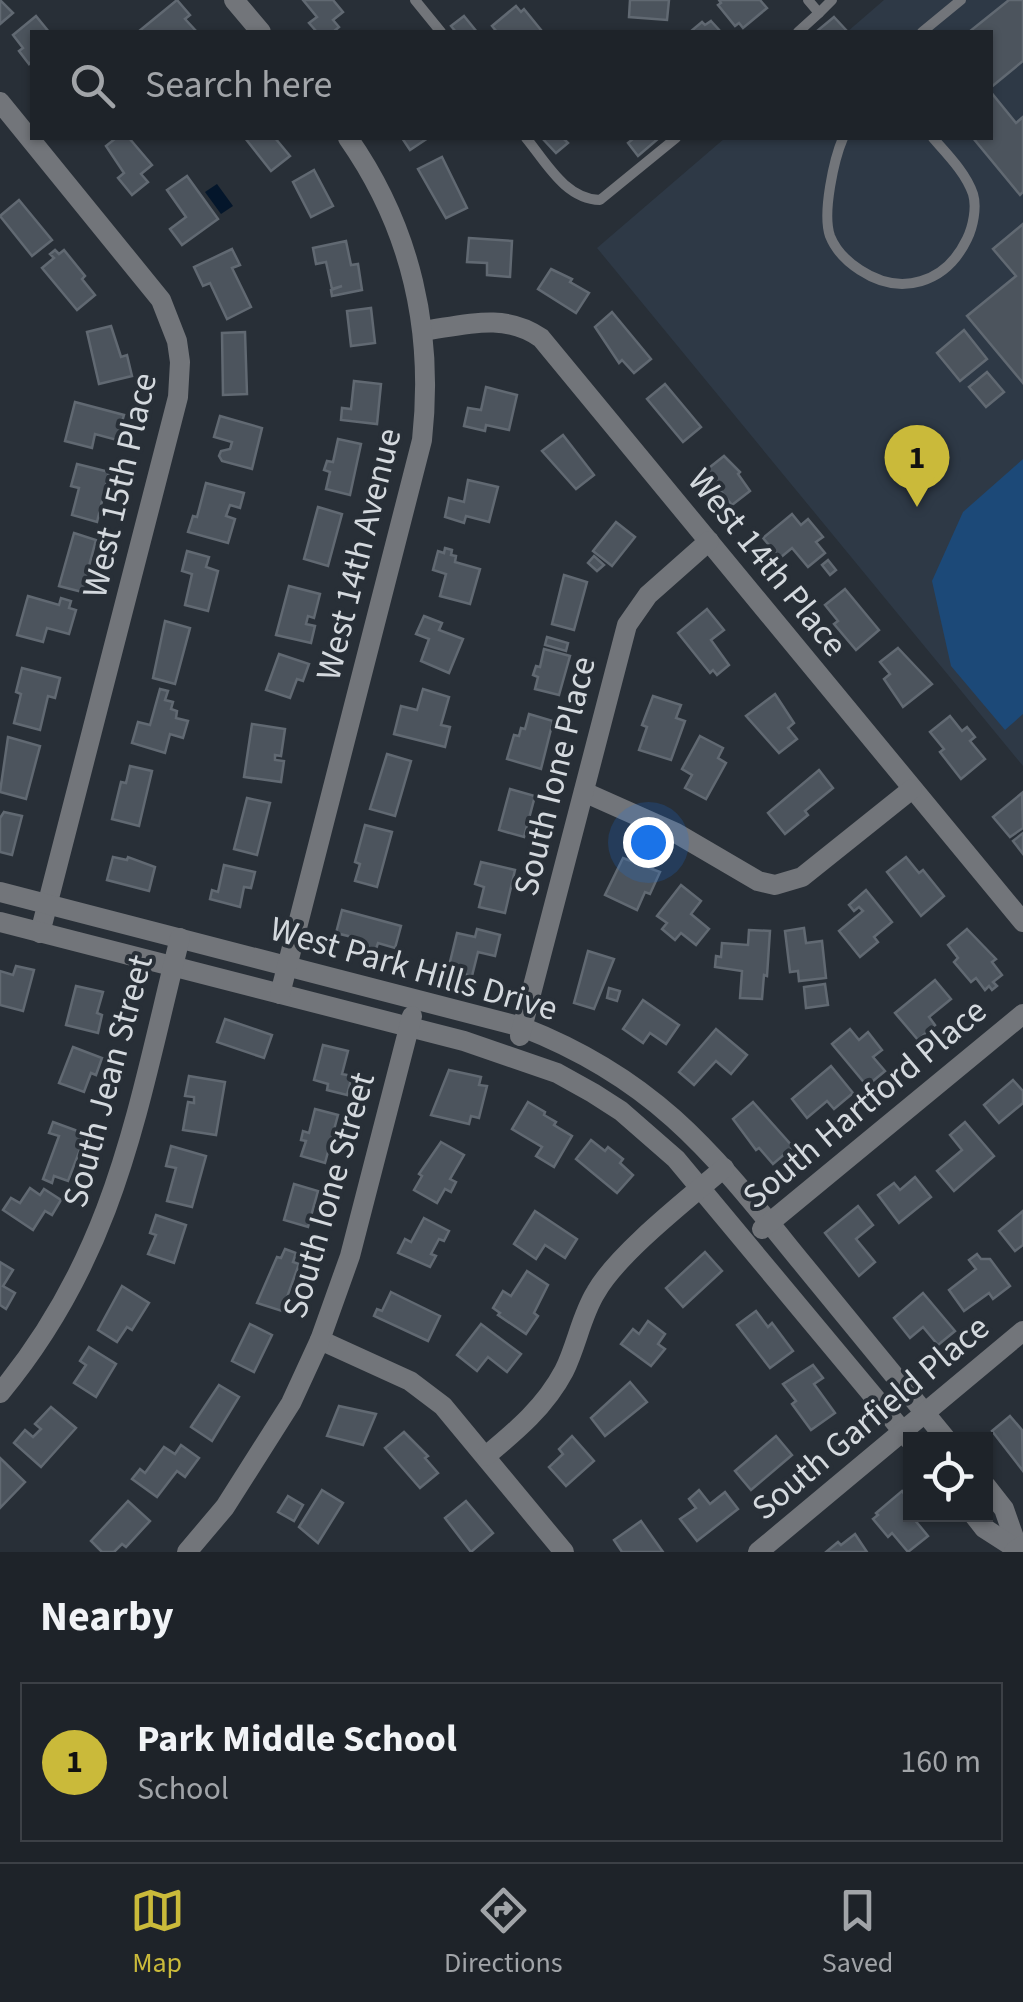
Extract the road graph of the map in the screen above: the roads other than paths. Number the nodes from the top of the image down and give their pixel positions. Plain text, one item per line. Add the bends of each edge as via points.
1 (234, 0) edge
2 (415, 0) edge
3 (808, 0) edge
4 (832, 0) edge
5 (961, 0) edge
6 (819, 13) junction
7 (259, 30) edge
8 (439, 30) edge
9 (800, 30) edge
10 (924, 30) edge
11 (0, 102) edge
12 (30, 138) edge
13 (31, 140) edge
14 (349, 140) edge
15 (528, 140) edge
16 (674, 140) edge
17 (844, 140) edge
18 (935, 140) edge
19 (423, 332) junction
20 (709, 542) junction
21 (912, 789) junction
22 (584, 792) junction
23 (0, 892) edge
24 (48, 904) junction
25 (0, 922) edge
26 (1023, 922) edge
27 (40, 933) junction
28 (180, 938) junction
29 (288, 965) junction
30 (173, 966) junction
31 (280, 994) junction
32 (415, 999) junction
33 (1023, 1014) edge
34 (409, 1026) junction
35 (522, 1028) junction
36 (514, 1056) junction
37 (724, 1168) junction
38 (702, 1187) junction
39 (770, 1223) junction
40 (747, 1242) junction
41 (1023, 1332) edge
42 (320, 1340) junction
43 (0, 1393) edge
44 (925, 1412) junction
45 (903, 1432) edge
46 (909, 1432) edge
47 (941, 1432) edge
48 (903, 1438) edge
49 (486, 1456) junction
50 (993, 1495) edge
51 (979, 1522) edge
52 (1019, 1549) edge
53 (187, 1552) edge
54 (564, 1552) edge
55 (758, 1552) edge

1 - 7 street
2 - 8 lane
3 - 6 lane
4 - 6 lane
5 - 10 lane
6 - 9 lane
11 - 12 street, West 15th Place
13 - 24 street, West 15th Place via 147,280 171,319 180,362 178,397
14 - 19 street, West 14th Avenue via 403,240
15 - 16 lane via 568,188 584,200 600,200
17 - 18 lane via 828,202 829,233 844,260 877,281 904,286 936,278 960,255 972,229 974,196
19 - 20 street, West 14th Place via 505,321 541,338
19 - 29 street, West 14th Avenue via 422,440
20 - 21 street, West 14th Place
20 - 22 street, South Ione Place via 648,596 627,625
21 - 22 street via 802,877 776,885
21 - 26 street, West 14th Place
22 - 35 street, South Ione Place
23 - 24 street, West Park Hills Drive
24 - 27 street, West 15th Place
24 - 28 street, West Park Hills Drive
25 - 27 street, West Park Hills Drive
27 - 30 street, West Park Hills Drive
28 - 29 street, West Park Hills Drive
28 - 30 street, South Jean Street
29 - 31 street, West 14th Avenue
29 - 32 street, West Park Hills Drive
30 - 31 street, West Park Hills Drive
30 - 43 street, South Jean Street via 130,1145 99,1234 58,1315
31 - 34 street, West Park Hills Drive
32 - 34 street, South Ione Street
32 - 35 street, West Park Hills Drive
33 - 39 street, South Hartford Place
34 - 36 street, West Park Hills Drive
34 - 42 street, South Ione Street via 350,1256
35 - 36 street, South Ione Place
35 - 37 street, West Park Hills Drive via 630,1082
36 - 38 street, West Park Hills Drive via 620,1111
37 - 38 street, South Hartford Place
37 - 39 street, West Park Hills Drive
38 - 40 street, West Park Hills Drive
38 - 49 street, South Hartford Place via 615,1266 596,1290 551,1392
39 - 40 street, South Hartford Place
39 - 44 street, West Park Hills Drive
40 - 45 street, West Park Hills Drive
41 - 44 street, South Garfield Place
42 - 49 street via 428,1392
42 - 53 street, South Ione Street via 257,1458
44 - 46 street, South Garfield Place
44 - 47 street, West Park Hills Drive
48 - 55 street, South Garfield Place
49 - 54 street
50 - 52 street
51 - 52 street

